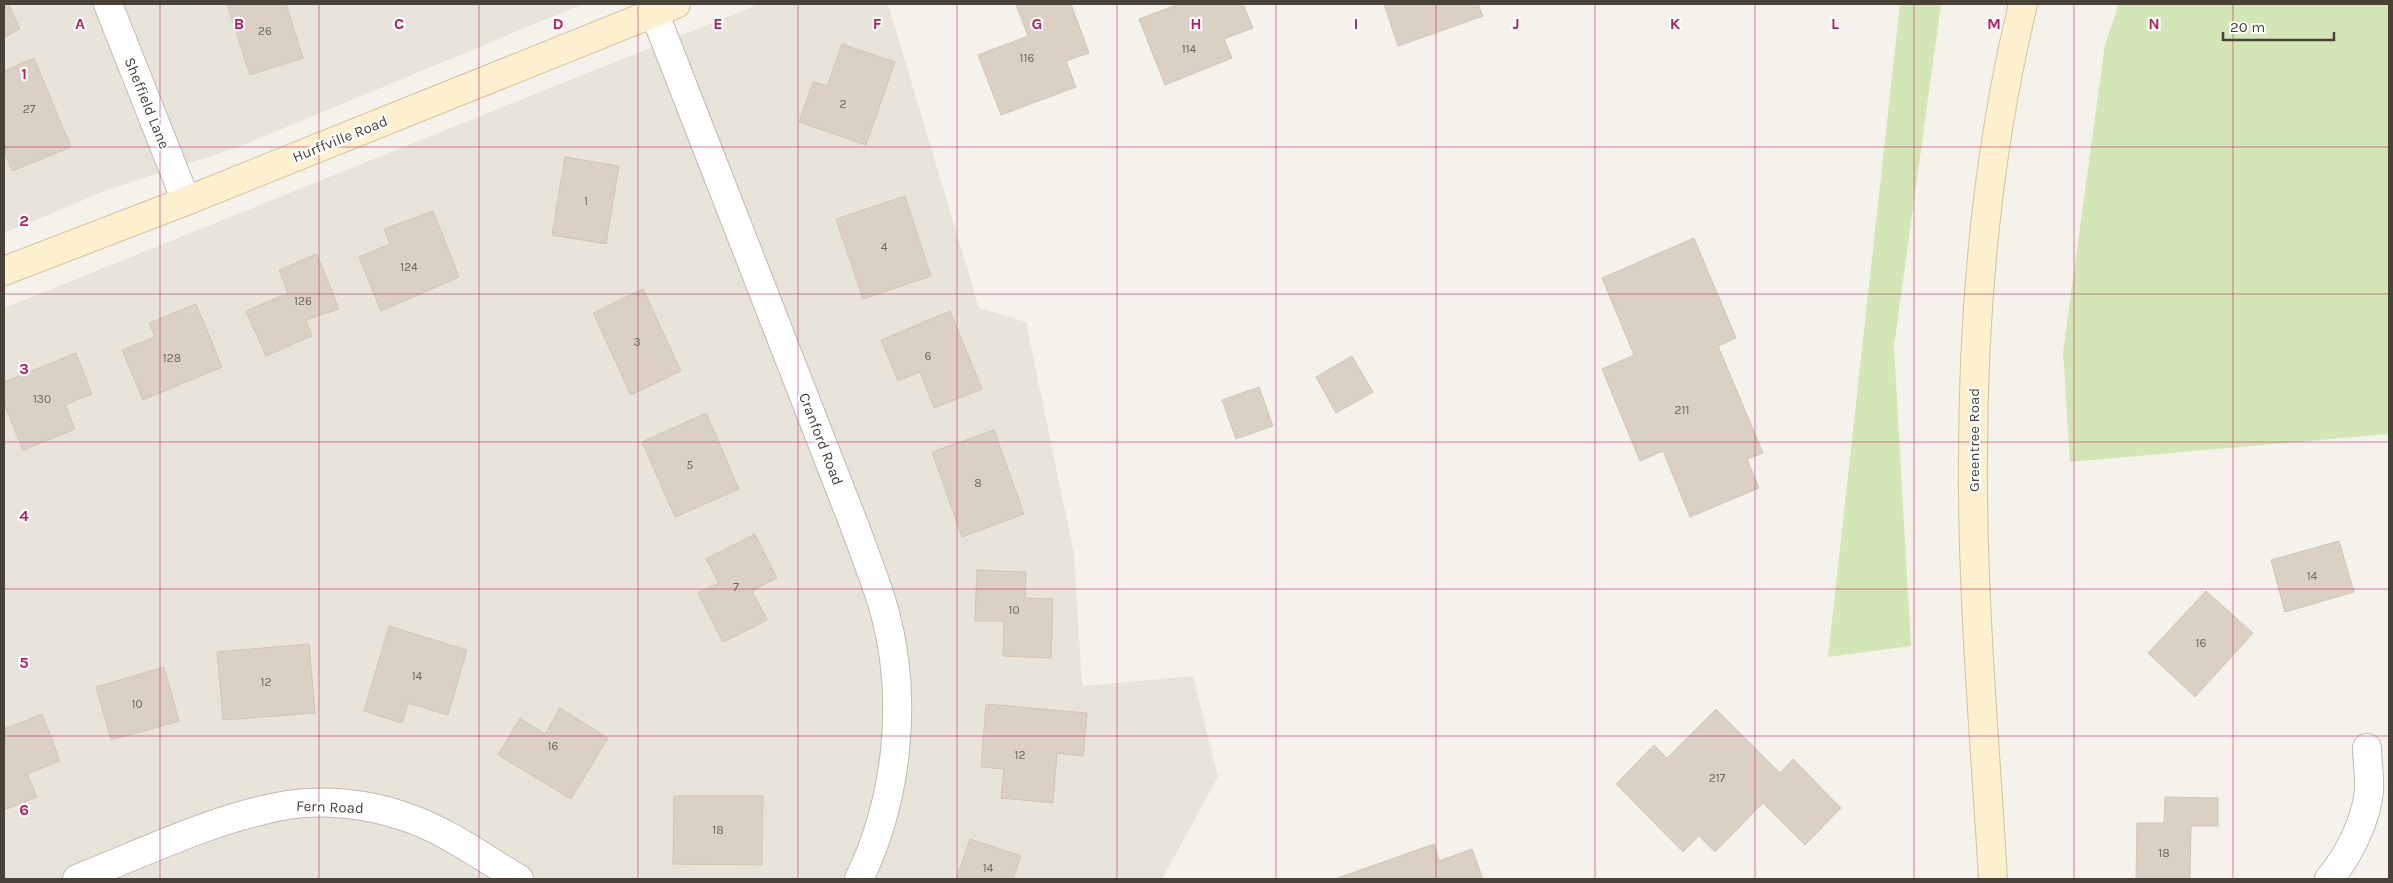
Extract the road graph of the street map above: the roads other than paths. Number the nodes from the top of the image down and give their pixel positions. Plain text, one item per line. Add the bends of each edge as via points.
1 (108, 4) edge
2 (2023, 4) edge
3 (665, 8) edge
4 (186, 202) junction
5 (4, 271) edge
6 (2367, 748) dead end
7 (77, 879) edge
8 (519, 879) edge
9 (860, 879) edge
10 (1994, 879) edge
11 (2329, 879) edge

1 - 4 street, Sheffield Lane
2 - 10 street, Greentree Road via 1986,209 1974,372 1976,558
3 - 4 street, Hurffville Road
3 - 9 street, Cranford Road via 885,613 898,692 893,761 886,808
4 - 5 street, Hurffville Road
6 - 11 street via 2369,792 2359,829 2342,864
7 - 8 street, Fern Road via 249,814 289,805 330,803 404,816 445,835

